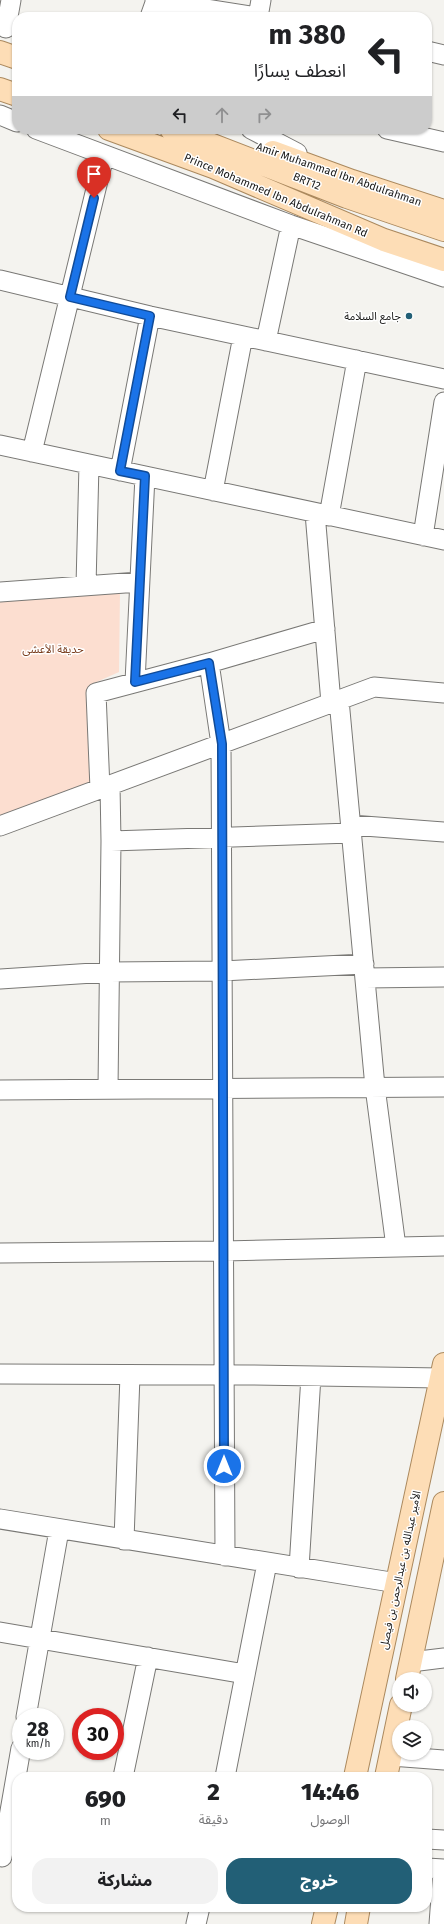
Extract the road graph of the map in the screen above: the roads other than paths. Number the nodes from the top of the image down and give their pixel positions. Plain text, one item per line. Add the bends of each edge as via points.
1 (11, 0) edge
2 (261, 0) edge
3 (154, 6) edge
4 (211, 12) edge
5 (259, 12) edge
6 (8, 29) edge
7 (0, 52) edge
8 (432, 52) edge
9 (444, 55) edge
10 (12, 56) edge
11 (0, 66) edge
12 (12, 70) edge
13 (0, 89) edge
14 (12, 93) edge
15 (0, 115) edge
16 (12, 120) edge
17 (49, 134) edge
18 (123, 134) edge
19 (184, 134) edge
20 (225, 134) edge
21 (261, 134) edge
22 (409, 134) edge
23 (444, 142) edge
24 (104, 156) junction
25 (352, 181) junction
26 (444, 211) edge
27 (291, 225) junction
28 (444, 230) edge
29 (440, 262) edge
30 (444, 277) edge
31 (0, 280) edge
32 (70, 297) junction
33 (150, 316) junction
34 (243, 336) junction
35 (266, 341) junction
36 (357, 360) junction
37 (444, 379) edge
38 (444, 402) edge
39 (0, 445) edge
40 (32, 452) junction
41 (89, 464) junction
42 (120, 471) junction
43 (145, 476) junction
44 (213, 491) junction
45 (322, 514) junction
46 (423, 536) junction
47 (444, 540) edge
48 (139, 582) junction
49 (86, 586) junction
50 (0, 592) edge
51 (325, 629) junction
52 (209, 663) junction
53 (135, 682) junction
54 (444, 693) edge
55 (335, 701) junction
56 (222, 744) junction
57 (105, 787) junction
58 (0, 826) edge
59 (351, 829) junction
60 (444, 832) edge
61 (221, 838) junction
62 (112, 842) junction
63 (222, 971) junction
64 (364, 971) junction
65 (110, 972) junction
66 (444, 977) edge
67 (0, 979) edge
68 (444, 1087) edge
69 (223, 1088) junction
70 (375, 1088) junction
71 (108, 1089) junction
72 (0, 1090) edge
73 (444, 1246) edge
74 (396, 1247) junction
75 (223, 1251) junction
76 (0, 1253) edge
77 (442, 1371) edge
78 (0, 1374) edge
79 (130, 1375) junction
80 (224, 1375) junction
81 (311, 1376) junction
82 (444, 1503) edge
83 (0, 1519) edge
84 (59, 1530) junction
85 (124, 1540) junction
86 (439, 1552) edge
87 (224, 1556) junction
88 (267, 1563) junction
89 (299, 1568) junction
90 (397, 1583) junction
91 (0, 1632) edge
92 (40, 1639) junction
93 (148, 1657) junction
94 (444, 1658) edge
95 (409, 1670) edge
96 (245, 1674) junction
97 (28, 1708) edge
98 (400, 1712) edge
99 (391, 1756) junction
100 (19, 1760) edge
101 (444, 1760) edge
102 (18, 1772) edge
103 (124, 1772) edge
104 (226, 1772) edge
105 (356, 1772) edge
106 (387, 1772) edge
107 (12, 1813) edge
108 (432, 1839) edge
109 (444, 1840) edge
110 (6, 1857) edge
111 (432, 1868) edge
112 (199, 1912) edge
113 (326, 1912) edge
114 (358, 1912) edge
115 (444, 1923) edge
116 (196, 1924) edge
117 (324, 1924) edge
118 (356, 1924) edge

1 - 6 street
2 - 5 street
3 - 4 street
7 - 10 main road
8 - 9 street
11 - 12 main road
13 - 14 main road
15 - 16 street
17 - 24 street
18 - 29 main road, Prince Mohammed Ibn Abdulrahman Rd via 213,167
19 - 28 main road, BRT12 via 347,197
20 - 25 main road, Amir Muhammad Ibn Abdulrahman
21 - 25 street
22 - 23 street
24 - 27 street
24 - 32 street
25 - 26 main road, Amir Muhammad Ibn Abdulrahman
27 - 30 street
27 - 35 street
31 - 32 street
32 - 33 street
32 - 40 street
33 - 34 street
33 - 42 street
34 - 35 street
34 - 44 street
35 - 36 street
36 - 37 street
36 - 45 street
38 - 46 street
39 - 40 street
40 - 41 street
41 - 42 street
41 - 49 street
42 - 43 street
43 - 44 street
43 - 48 street
44 - 45 street
45 - 46 street
45 - 51 street
46 - 47 street
48 - 49 street
48 - 53 street
49 - 50 street
51 - 52 street
51 - 55 street
52 - 53 street
52 - 56 street
53 - 57 street via 96,693
54 - 55 street via 374,687
55 - 56 street
55 - 59 street
56 - 57 street
56 - 61 street
57 - 58 street
57 - 62 street
59 - 60 street
59 - 61 street
59 - 64 street
61 - 62 street
61 - 63 street
62 - 65 street
63 - 64 street
63 - 65 street
63 - 69 street
64 - 66 street
64 - 70 street
65 - 67 street
65 - 71 street
68 - 70 street
69 - 70 street
69 - 71 street
69 - 75 street
70 - 74 street
71 - 72 street
73 - 74 street
74 - 75 street
75 - 76 street
75 - 80 street
77 - 81 street
77 - 90 main road, الأمير عبدالله بن عبدالرحمن بن فيصل
78 - 79 street
79 - 80 street
79 - 85 street
80 - 81 street
80 - 87 street
81 - 89 street
82 - 86 main road
83 - 84 street
84 - 85 street
84 - 92 street
85 - 87 street
86 - 95 main road
87 - 88 street
88 - 89 street
88 - 96 street
89 - 90 street
90 - 105 main road, الأمير عبدالله بن عبدالرحمن بن فيصل
91 - 92 street
92 - 93 street
92 - 97 street
93 - 96 street
93 - 103 street
94 - 95 street
96 - 104 street
98 - 99 main road
99 - 101 street
99 - 106 main road
100 - 102 street
107 - 110 street
108 - 109 street
111 - 115 street via 443,1869 439,1924
112 - 116 street
113 - 117 main road
114 - 118 main road

